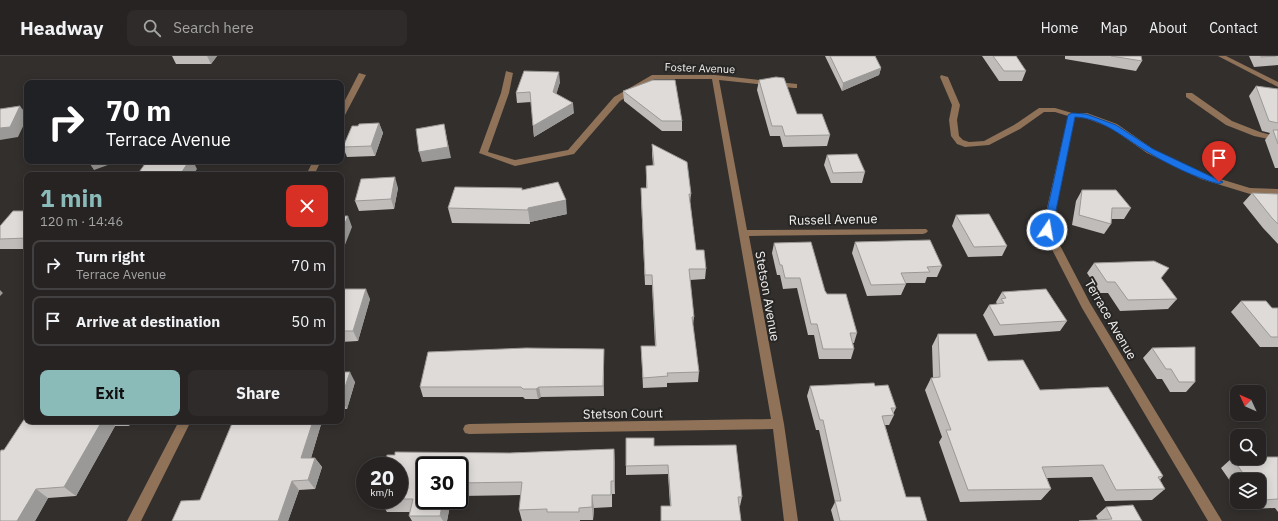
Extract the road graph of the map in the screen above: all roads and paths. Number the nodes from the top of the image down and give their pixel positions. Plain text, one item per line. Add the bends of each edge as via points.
1 (1221, 56) edge
2 (510, 73) dead end
3 (362, 75) dead end
4 (715, 77) junction
5 (944, 77) dead end
6 (1278, 85) edge
7 (794, 86) dead end
8 (1189, 96) dead end
9 (344, 109) edge
10 (1072, 115) junction
11 (1278, 139) edge
12 (1278, 192) edge
13 (923, 231) dead end
14 (742, 233) junction
15 (183, 424) edge
16 (778, 424) junction
17 (469, 429) dead end
18 (134, 521) edge
19 (791, 521) edge
20 (1215, 521) edge

1 - 6 street
2 - 4 street, Foster Avenue via 483,153 515,163 571,152 617,99 652,77
3 - 9 street
4 - 7 street, Foster Avenue
4 - 14 street, Stetson Avenue
5 - 10 street via 956,105 953,120 954,136 968,145 986,143 1042,110 1056,110
8 - 11 street via 1229,123
10 - 12 street via 1084,116 1114,126 1150,151 1204,177 1250,191
10 - 20 street, Terrace Avenue via 1047,230 1086,305
13 - 14 street, Russell Avenue
14 - 16 street, Stetson Avenue
15 - 18 street
16 - 17 street, Stetson Court
16 - 19 street, Stetson Avenue

